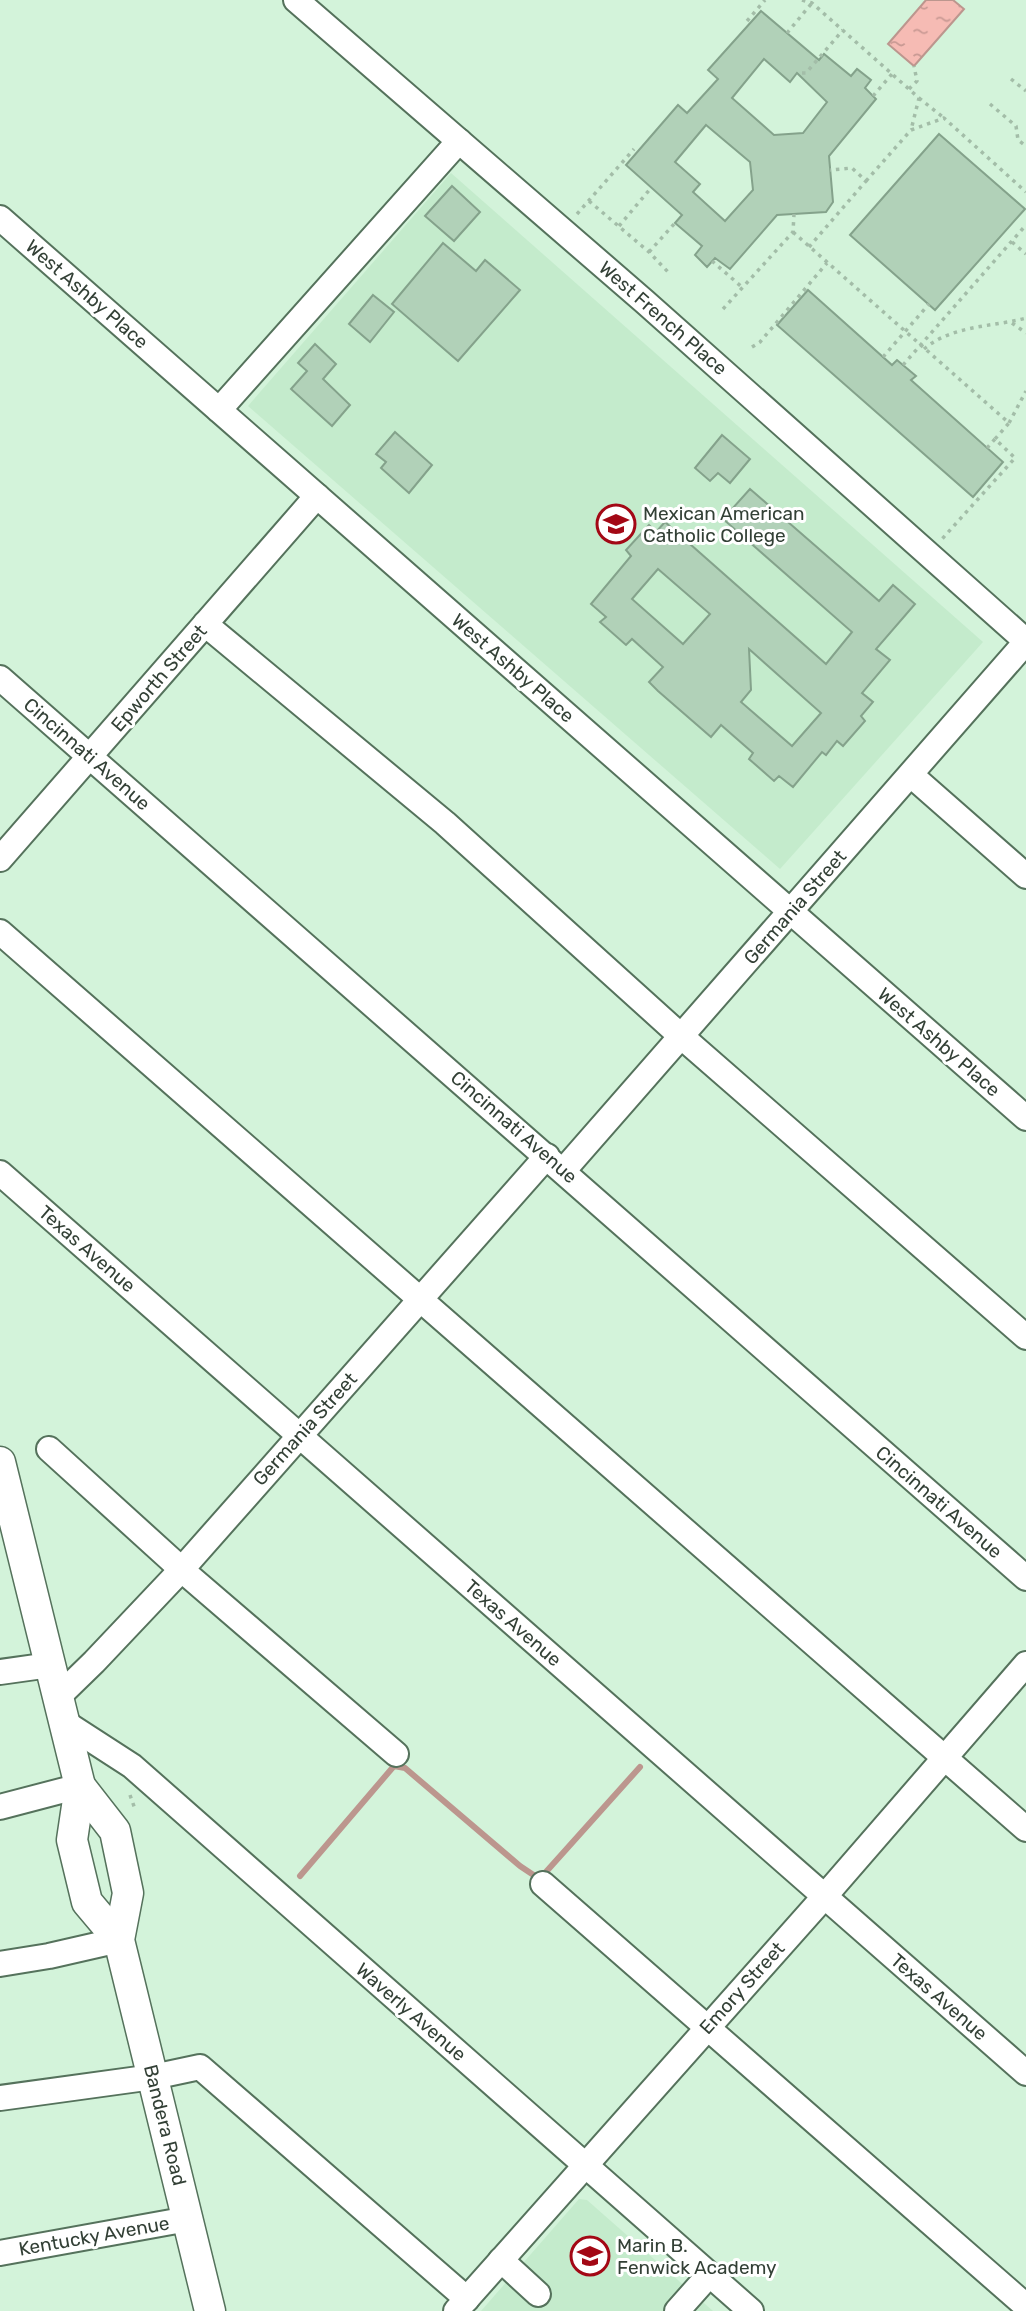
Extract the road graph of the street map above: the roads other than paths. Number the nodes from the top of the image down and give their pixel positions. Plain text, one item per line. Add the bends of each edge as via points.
1 (296, 0) edge
2 (459, 141) junction
3 (0, 218) edge
4 (219, 410) junction
5 (317, 496) junction
6 (205, 625) junction
7 (1026, 642) edge
8 (0, 678) edge
9 (89, 757) junction
10 (911, 775) junction
11 (0, 859) edge
12 (1026, 876) edge
13 (791, 912) junction
14 (0, 933) edge
15 (682, 1037) junction
16 (1026, 1118) edge
17 (555, 1164) junction
18 (0, 1173) edge
19 (419, 1300) junction
20 (1026, 1337) edge
21 (299, 1434) junction
22 (48, 1449) dead end
23 (0, 1462) edge
24 (7, 1518) edge
25 (181, 1569) junction
26 (1026, 1578) edge
27 (1026, 1664) edge
28 (50, 1665) junction
29 (0, 1672) edge
30 (61, 1709) junction
31 (396, 1754) dead end
32 (945, 1758) junction
33 (79, 1786) junction
34 (0, 1807) edge
35 (1026, 1829) edge
36 (543, 1884) dead end
37 (824, 1897) junction
38 (119, 1940) junction
39 (0, 1964) edge
40 (706, 2028) junction
41 (1026, 2073) edge
42 (153, 2077) junction
43 (0, 2098) edge
44 (584, 2165) junction
45 (188, 2219) junction
46 (0, 2253) edge
47 (501, 2260) junction
48 (709, 2275) junction
49 (538, 2294) dead end
50 (462, 2305) edge
51 (1026, 2306) edge
52 (210, 2311) edge
53 (677, 2311) edge
54 (751, 2311) edge

1 - 2 street, West French Place
2 - 4 street
2 - 7 street, West French Place
3 - 4 street, West Ashby Place
4 - 5 street, West Ashby Place
5 - 6 street, Epworth Street
5 - 13 street, West Ashby Place
6 - 9 street, Epworth Street
6 - 15 street via 445,823
7 - 10 street, Germania Street
8 - 9 street, Cincinnati Avenue
9 - 11 street, Epworth Street
9 - 17 street, Cincinnati Avenue
10 - 12 street
10 - 13 street, Germania Street
13 - 15 street, Germania Street
13 - 16 street, West Ashby Place
14 - 19 street
15 - 17 street, Germania Street
15 - 20 street
17 - 19 street, Germania Street
17 - 26 street, Cincinnati Avenue
18 - 21 street, Texas Avenue
19 - 21 street, Germania Street
19 - 32 street
21 - 25 street, Germania Street
21 - 37 street, Texas Avenue
22 - 25 street
23 - 24 main road, Bandera Road
24 - 28 main road, Bandera Road
25 - 30 street, Germania Street via 94,1662
25 - 31 street
27 - 32 street, Emory Street
28 - 29 street
28 - 30 main road, Bandera Road
30 - 33 main road, Bandera Road
30 - 44 street, Waverly Avenue via 132,1766
32 - 35 street
32 - 37 street, Emory Street
33 - 34 street
33 - 38 main road, Bandera Road via 72,1840 87,1902
33 - 38 main road, Bandera Road via 115,1831 128,1893
36 - 40 street
37 - 40 street, Emory Street
37 - 41 street, Texas Avenue
38 - 39 street
38 - 42 main road, Bandera Road
40 - 44 street, Emory Street
40 - 51 street
42 - 43 street
42 - 45 main road, Bandera Road
42 - 50 street via 200,2067
44 - 47 street, Emory Street
44 - 48 street, Waverly Avenue
45 - 46 street, Kentucky Avenue
45 - 52 main road, Bandera Road
47 - 49 street
47 - 50 street, Emory Street
48 - 53 street
48 - 54 street, Waverly Avenue

